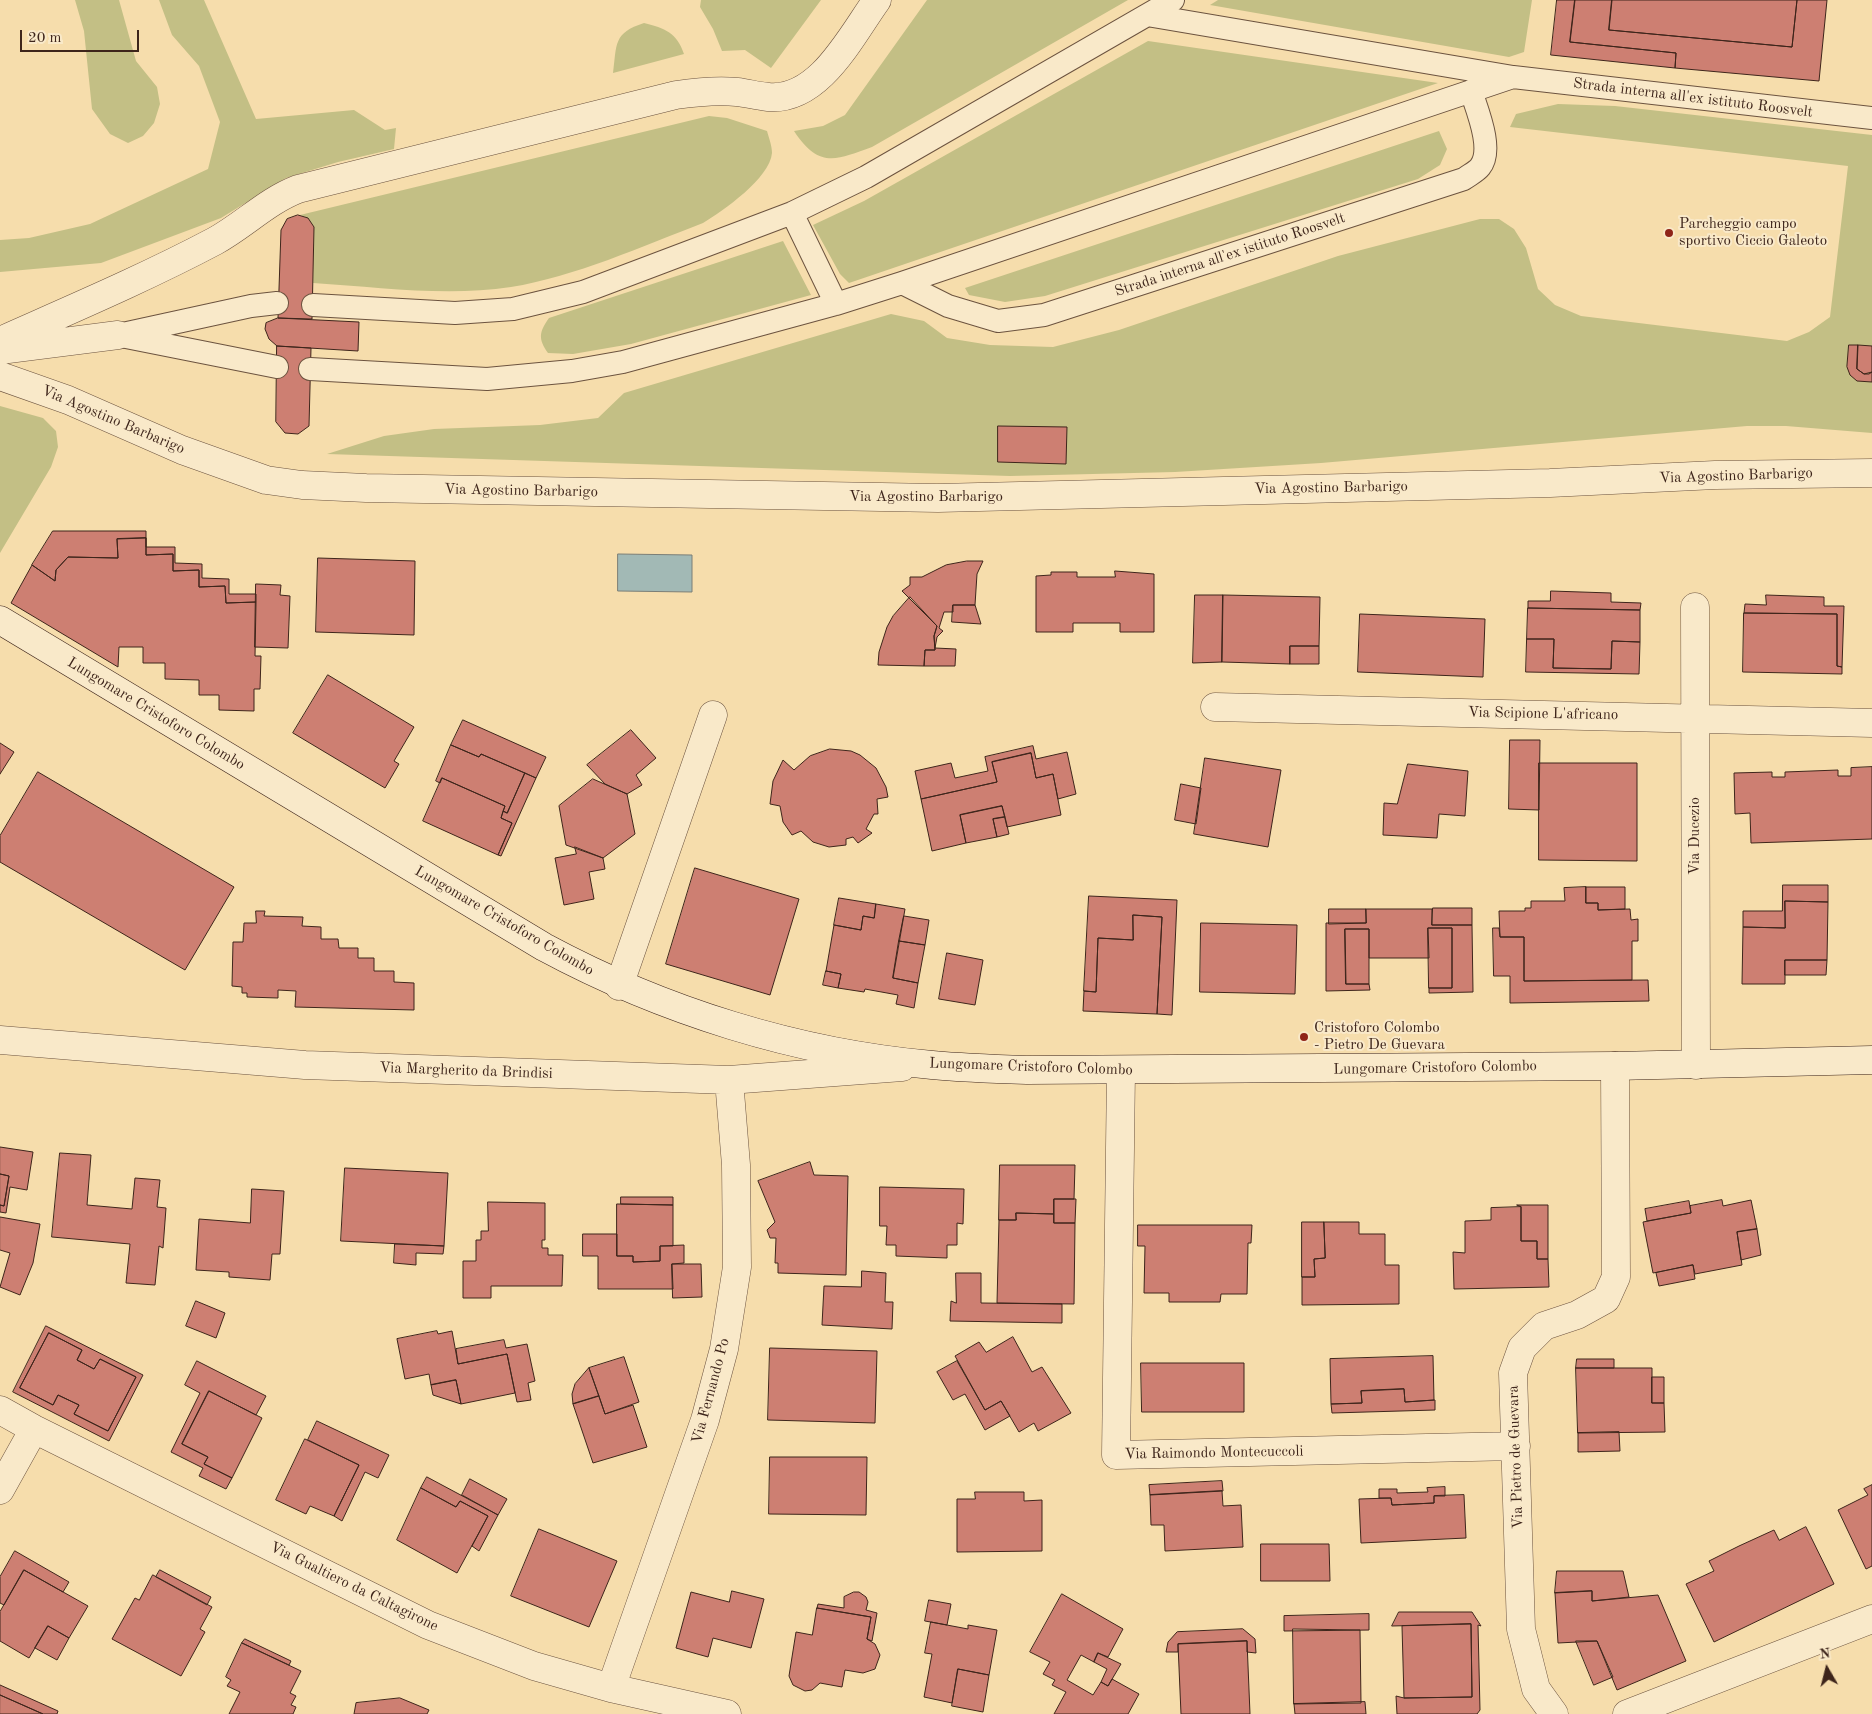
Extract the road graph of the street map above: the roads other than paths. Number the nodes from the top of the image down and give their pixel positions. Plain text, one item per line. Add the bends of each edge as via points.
1 (877, 0) edge
2 (1173, 0) edge
3 (1147, 15) junction
4 (1513, 77) junction
5 (1471, 92) junction
6 (1872, 118) edge
7 (792, 214) junction
8 (902, 283) junction
9 (277, 303) dead end
10 (836, 304) junction
11 (313, 305) dead end
12 (118, 336) junction
13 (0, 341) edge
14 (0, 350) edge
15 (277, 367) dead end
16 (310, 369) dead end
17 (0, 376) edge
18 (1872, 473) edge
19 (1695, 607) dead end
20 (0, 620) edge
21 (1214, 707) dead end
22 (713, 715) dead end
23 (1694, 718) junction
24 (1872, 723) edge
25 (620, 986) junction
26 (0, 1040) edge
27 (1872, 1060) edge
28 (932, 1065) junction
29 (1696, 1065) junction
30 (1615, 1066) junction
31 (1121, 1071) junction
32 (729, 1080) junction
33 (0, 1410) edge
34 (34, 1429) junction
35 (1516, 1446) junction
36 (0, 1490) edge
37 (1872, 1619) edge
38 (611, 1688) junction
39 (727, 1714) edge
40 (1554, 1714) edge
41 (1627, 1714) edge

1 - 13 street via 824,72 806,89 796,93 770,98 704,90 676,95 298,188 265,205 222,237 177,261
2 - 3 lane
3 - 4 lane, Strada interna all'ex istituto Roosvelt
3 - 7 lane via 866,176
4 - 5 lane, Strada interna all'ex istituto Roosvelt
4 - 6 lane, Strada interna all'ex istituto Roosvelt
5 - 8 lane, Strada interna all'ex istituto Roosvelt
5 - 8 lane, Strada interna all'ex istituto Roosvelt via 1486,151 1480,166 1464,179 1044,316 998,321 948,306
7 - 10 lane
7 - 11 lane via 583,292 513,309 455,313
8 - 10 lane, Strada interna all'ex istituto Roosvelt
9 - 12 lane
10 - 16 lane, Strada interna all'ex istituto Roosvelt via 623,362 531,376 487,379
12 - 14 street
12 - 15 lane
17 - 18 street, Via Agostino Barbarigo via 68,400 182,450 266,480 302,485 938,498
19 - 23 street, Via Ducezio
20 - 25 street, Lungomare Cristoforo Colombo via 544,947
21 - 23 street, Via Scipione L'africano
22 - 25 street
23 - 24 street, Via Scipione L'africano
23 - 29 street, Via Ducezio
25 - 28 street, Lungomare Cristoforo Colombo via 674,1007 832,1051
26 - 32 street, Via Margherito da Brindisi via 305,1065
27 - 29 street, Lungomare Cristoforo Colombo
28 - 31 street, Lungomare Cristoforo Colombo
28 - 32 street, Via Margherito da Brindisi
29 - 30 street, Lungomare Cristoforo Colombo
30 - 31 street, Lungomare Cristoforo Colombo
30 - 35 street, Via Pietro de Guevara via 1616,1277 1606,1299 1577,1315 1544,1326 1522,1348 1513,1373
31 - 35 street, Via Raimondo Montecuccoli via 1116,1455
32 - 38 street, Via Fernando Po via 736,1165 737,1267 724,1349 705,1420
33 - 34 street, Via Gualtiero da Caltagirone
34 - 36 street
34 - 38 street, Via Gualtiero da Caltagirone via 428,1626 534,1666
35 - 40 street, Via Pietro de Guevara via 1521,1629 1536,1689
37 - 41 street
38 - 39 street, Via Gualtiero da Caltagirone

